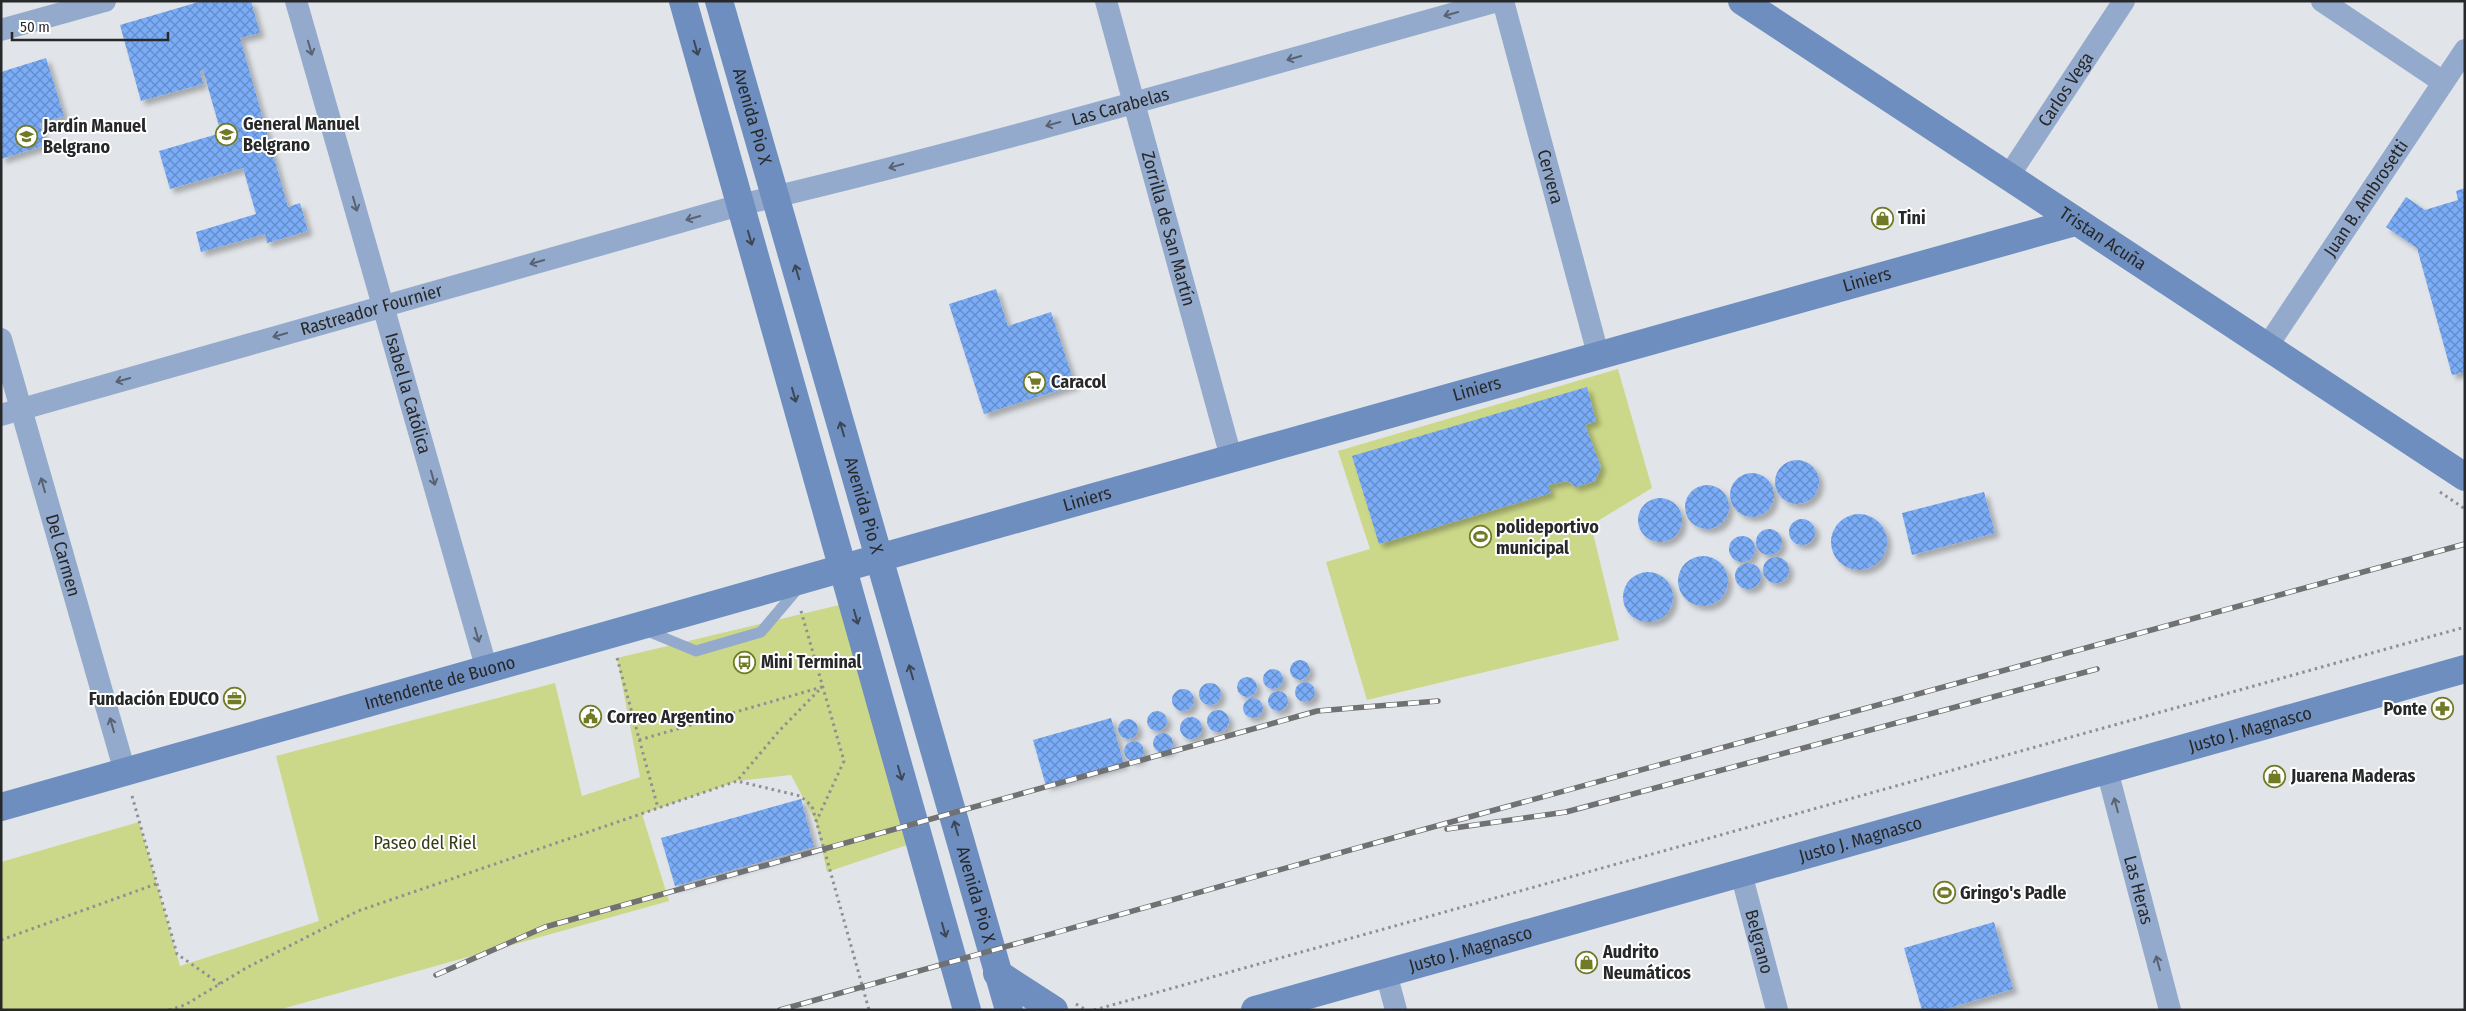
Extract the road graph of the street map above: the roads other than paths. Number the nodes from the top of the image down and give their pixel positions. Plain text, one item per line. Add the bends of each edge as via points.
1 (104, 1) edge
2 (296, 1) edge
3 (683, 1) edge
4 (719, 1) edge
5 (1106, 1) edge
6 (1498, 1) edge
7 (1503, 1) edge
8 (2124, 1) edge
9 (2322, 1) edge
10 (1744, 2) edge
11 (1, 30) edge
12 (2465, 50) edge
13 (2443, 82) junction
14 (1134, 103) junction
15 (2008, 176) junction
16 (775, 197) junction
17 (740, 205) junction
18 (2075, 222) junction
19 (384, 306) junction
20 (1, 339) edge
21 (2266, 348) junction
22 (1598, 354) junction
23 (11, 412) edge
24 (1231, 457) junction
25 (2465, 478) edge
26 (879, 560) junction
27 (843, 570) junction
28 (805, 580) junction
29 (638, 627) junction
30 (2465, 669) edge
31 (487, 670) junction
32 (2107, 770) junction
33 (128, 784) junction
34 (1, 807) edge
35 (1741, 873) junction
36 (998, 973) junction
37 (1386, 973) junction
38 (959, 1002) edge
39 (1062, 1005) edge
40 (1009, 1010) edge
41 (1255, 1010) edge
42 (1396, 1010) edge
43 (1778, 1010) edge
44 (2170, 1010) edge

1 - 11 street
2 -> 19 street, Isabel la Católica
3 -> 17 main road, Avenida Pio X
4 - 16 main road, Avenida Pio X
5 - 14 street, Zorrilla de San Martín
6 -> 14 street, Las Carabelas
7 - 22 street, Cervera
8 - 15 street, Carlos Vega
9 - 13 street
10 - 15 main road, Tristan Acuña
12 - 13 street, Juan B. Ambrosetti
13 - 21 street, Juan B. Ambrosetti
14 -> 16 street, Las Carabelas
14 - 24 street, Zorrilla de San Martín
15 - 18 main road, Tristan Acuña
16 - 17 street, Las Carabelas
26 -> 16 main road, Avenida Pio X
17 -> 19 street, Rastreador Fournier
17 -> 27 main road, Avenida Pio X
18 - 21 main road, Tristan Acuña
18 - 22 main road, Liniers
19 -> 23 street, Rastreador Fournier
19 -> 31 street, Isabel la Católica
20 - 23 street, Del Carmen
21 - 25 main road, Tristan Acuña
22 - 24 main road, Liniers
33 -> 23 street, Del Carmen
24 - 26 main road, Liniers
26 - 27 main road, Intendente de Buono
36 -> 26 main road, Avenida Pio X
27 - 28 main road, Intendente de Buono
27 -> 38 main road, Avenida Pio X
28 - 29 main road, Intendente de Buono
28 - 29 lane via 761,632 696,651
29 - 31 main road, Intendente de Buono
30 - 32 main road, Justo J. Magnasco
31 - 33 main road, Intendente de Buono
32 - 35 main road, Justo J. Magnasco
44 -> 32 street, Las Heras
33 - 34 main road, Intendente de Buono
35 - 37 main road, Justo J. Magnasco
35 - 43 street, Belgrano
36 - 39 main road
36 - 40 main road, Avenida Pio X
37 - 41 main road, Justo J. Magnasco
37 - 42 street

